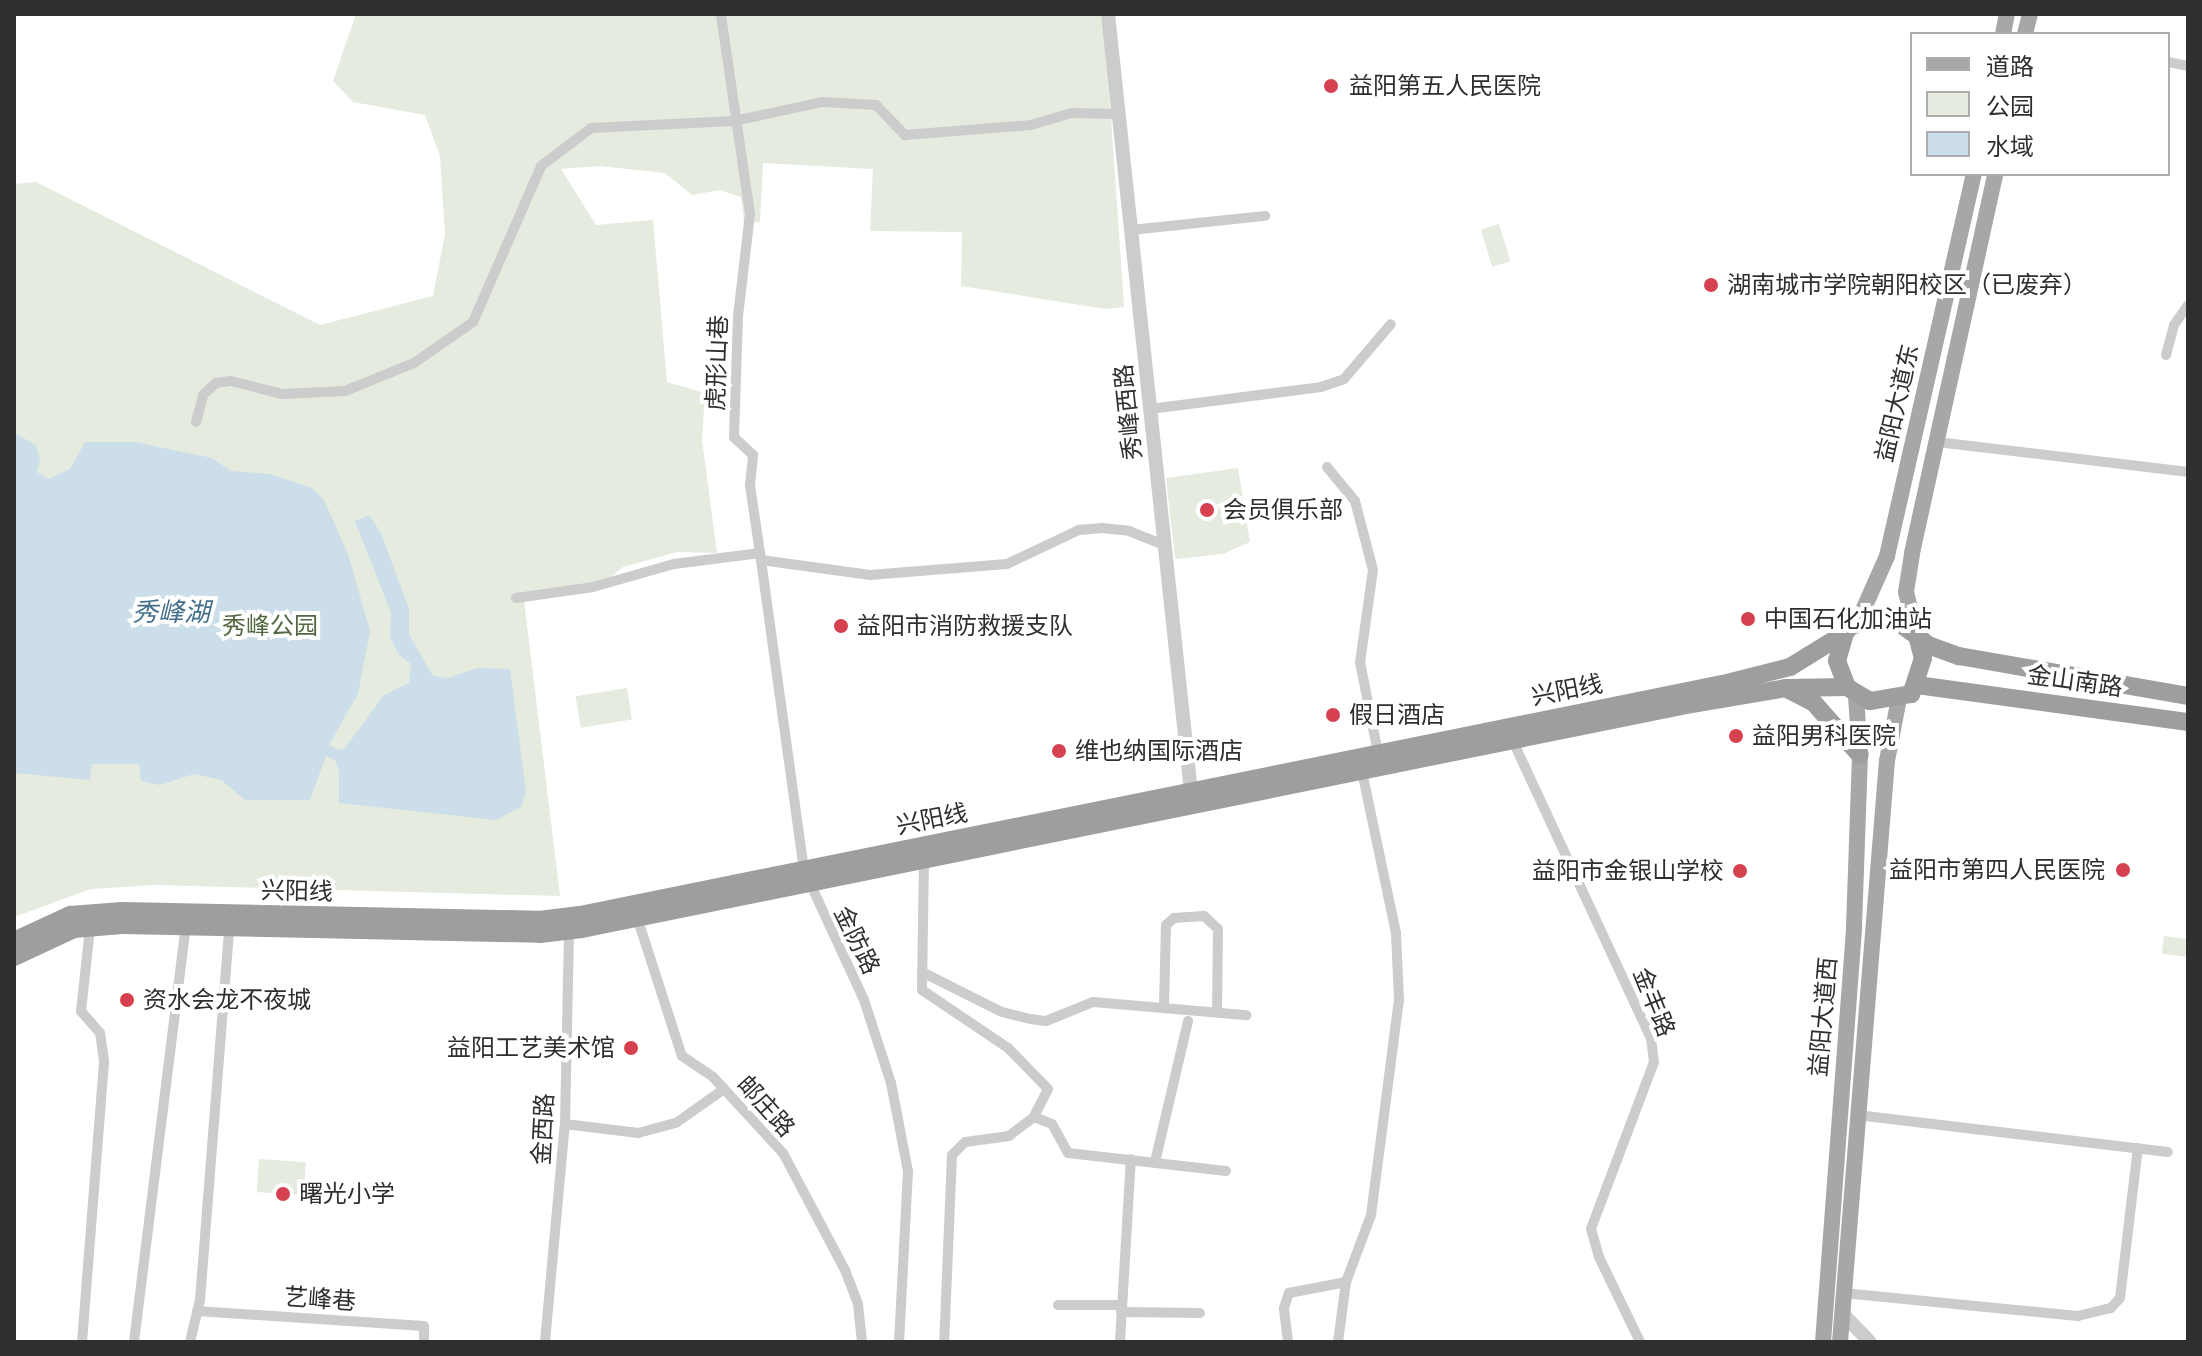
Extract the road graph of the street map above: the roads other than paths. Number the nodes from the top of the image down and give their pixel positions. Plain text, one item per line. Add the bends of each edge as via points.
1 (721, 14) edge
2 (1108, 14) edge
3 (1118, 114) junction
4 (734, 121) junction
5 (1974, 176) edge
6 (1995, 176) edge
7 (1265, 216) dead end
8 (1131, 230) junction
9 (2188, 305) edge
10 (1391, 324) dead end
11 (2166, 355) dead end
12 (1150, 409) junction
13 (196, 422) dead end
14 (1937, 442) junction
15 (1327, 467) dead end
16 (2188, 472) edge
17 (1895, 519) junction
18 (1919, 524) junction
19 (1164, 545) junction
20 (760, 557) junction
21 (516, 598) dead end
22 (1845, 633) junction
23 (1917, 636) junction
24 (2071, 675) junction
25 (2096, 679) junction
26 (1917, 685) junction
27 (1786, 688) junction
28 (1851, 691) junction
29 (2188, 696) edge
30 (1899, 698) junction
31 (2065, 704) junction
32 (2092, 708) junction
33 (2188, 722) edge
34 (1510, 733) junction
35 (1378, 753) junction
36 (1860, 755) junction
37 (1362, 771) junction
38 (1191, 798) junction
39 (924, 860) junction
40 (806, 877) junction
41 (635, 912) junction
42 (186, 919) junction
43 (230, 920) junction
44 (569, 924) junction
45 (90, 928) junction
46 (14, 941) edge
47 (14, 957) edge
48 (922, 972) junction
49 (1164, 1006) junction
50 (1217, 1011) junction
51 (1246, 1015) dead end
52 (1188, 1021) dead end
53 (724, 1089) junction
54 (1857, 1115) junction
55 (1034, 1117) junction
56 (565, 1124) junction
57 (2138, 1148) junction
58 (2168, 1152) dead end
59 (1131, 1159) junction
60 (1155, 1162) junction
61 (1226, 1171) dead end
62 (1346, 1282) junction
63 (1843, 1293) junction
64 (1058, 1305) dead end
65 (1121, 1308) junction
66 (197, 1311) junction
67 (1200, 1313) dead end
68 (1842, 1313) junction
69 (82, 1342) edge
70 (134, 1342) edge
71 (190, 1342) edge
72 (424, 1342) edge
73 (545, 1342) edge
74 (862, 1342) edge
75 (899, 1342) edge
76 (944, 1342) edge
77 (1120, 1342) edge
78 (1288, 1342) edge
79 (1338, 1342) edge
80 (1640, 1342) edge
81 (1823, 1342) edge
82 (1840, 1342) edge
83 (1870, 1342) edge

1 - 4 street, 虎形山巷
2 - 3 street, 秀峰西路
3 - 4 street via 1071,113 1031,125 905,135 876,105 823,102
3 - 8 street, 秀峰西路
4 - 13 street via 591,128 541,166 473,322 414,363 345,391 282,394 231,381 216,383 203,395
4 - 20 street, 虎形山巷 via 750,214 738,316 734,437 753,455 750,485
5 - 17 main road, 益阳大道东
6 - 14 main road
7 - 8 street
8 - 12 street, 秀峰西路
9 - 11 street via 2174,325
10 - 12 street via 1344,379 1321,387
12 - 19 street, 秀峰西路
14 - 16 street
14 - 18 main road
15 - 35 street via 1355,501 1373,570 1360,662
17 - 18 main road
17 - 22 main road, 益阳大道东 via 1875,582
18 - 23 main road via 1906,592
19 - 20 street via 1129,531 1079,530 1007,564 870,575
19 - 38 street, 秀峰西路
20 - 21 street via 674,564 593,587
20 - 40 street, 金防路
22 - 23 highway via 1852,625 1888,620
22 - 28 highway via 1837,661
22 - 34 highway, 兴阳线 via 1790,667
23 - 24 highway, 金山南路 via 1959,656
23 - 26 highway via 1923,658
24 - 25 highway, 金山南路
24 - 31 highway
25 - 29 highway, 金山南路
25 - 32 highway
26 - 30 highway
26 - 31 highway, 金山南路
27 - 28 highway, 兴阳线
27 - 34 highway, 兴阳线
27 - 36 highway via 1814,703
28 - 30 highway via 1870,701
28 - 36 main road, 益阳大道西
30 - 54 main road, 益阳大道西 via 1887,761
31 - 32 highway, 金山南路
32 - 33 highway, 金山南路
34 - 35 highway, 兴阳线
34 - 37 highway, 兴阳线
34 - 80 street, 金丰路 via 1651,1038 1654,1062 1591,1229
35 - 38 highway, 兴阳线
36 - 81 main road, 益阳大道西 via 1854,927
37 - 38 highway, 兴阳线
37 - 62 street via 1394,918 1399,1000 1371,1215
38 - 39 highway, 兴阳线
38 - 40 highway, 兴阳线
39 - 40 highway, 兴阳线
39 - 48 street
40 - 41 highway, 兴阳线
40 - 75 street, 金防路 via 864,1000 891,1083 908,1171
41 - 44 highway, 兴阳线
41 - 53 street, 邮庄路 via 682,1056
42 - 43 highway, 兴阳线
42 - 45 highway, 兴阳线
42 - 46 highway, 兴阳线 via 70,915
42 - 70 street
43 - 44 highway, 兴阳线
43 - 66 street
44 - 56 street, 金西路
45 - 47 highway, 兴阳线 via 74,929
45 - 69 street via 81,1011 100,1033 104,1061
48 - 49 street via 1002,1012 1031,1019 1046,1021 1093,1002
48 - 55 street via 922,990 1008,1048 1040,1077 1048,1089
49 - 50 street
49 - 50 street via 1166,925 1174,918 1204,916 1218,929
50 - 51 street
52 - 60 street
53 - 56 street via 676,1123 638,1133
53 - 74 street, 邮庄路 via 783,1153 845,1270 858,1304
54 - 57 street
54 - 63 main road, 益阳大道西
55 - 59 street via 1052,1124 1068,1153
55 - 76 street via 1009,1136 965,1142 952,1155
56 - 73 street, 金西路
57 - 58 street
57 - 63 street via 2120,1298 2111,1308 2078,1316
59 - 60 street
59 - 65 street
60 - 61 street
62 - 78 street via 1289,1293 1284,1308
62 - 79 street
63 - 68 main road, 益阳大道西
64 - 65 street
65 - 67 street
65 - 77 street
66 - 71 street
66 - 72 street, 艺峰巷 via 424,1326
68 - 82 main road, 益阳大道西
68 - 83 street

